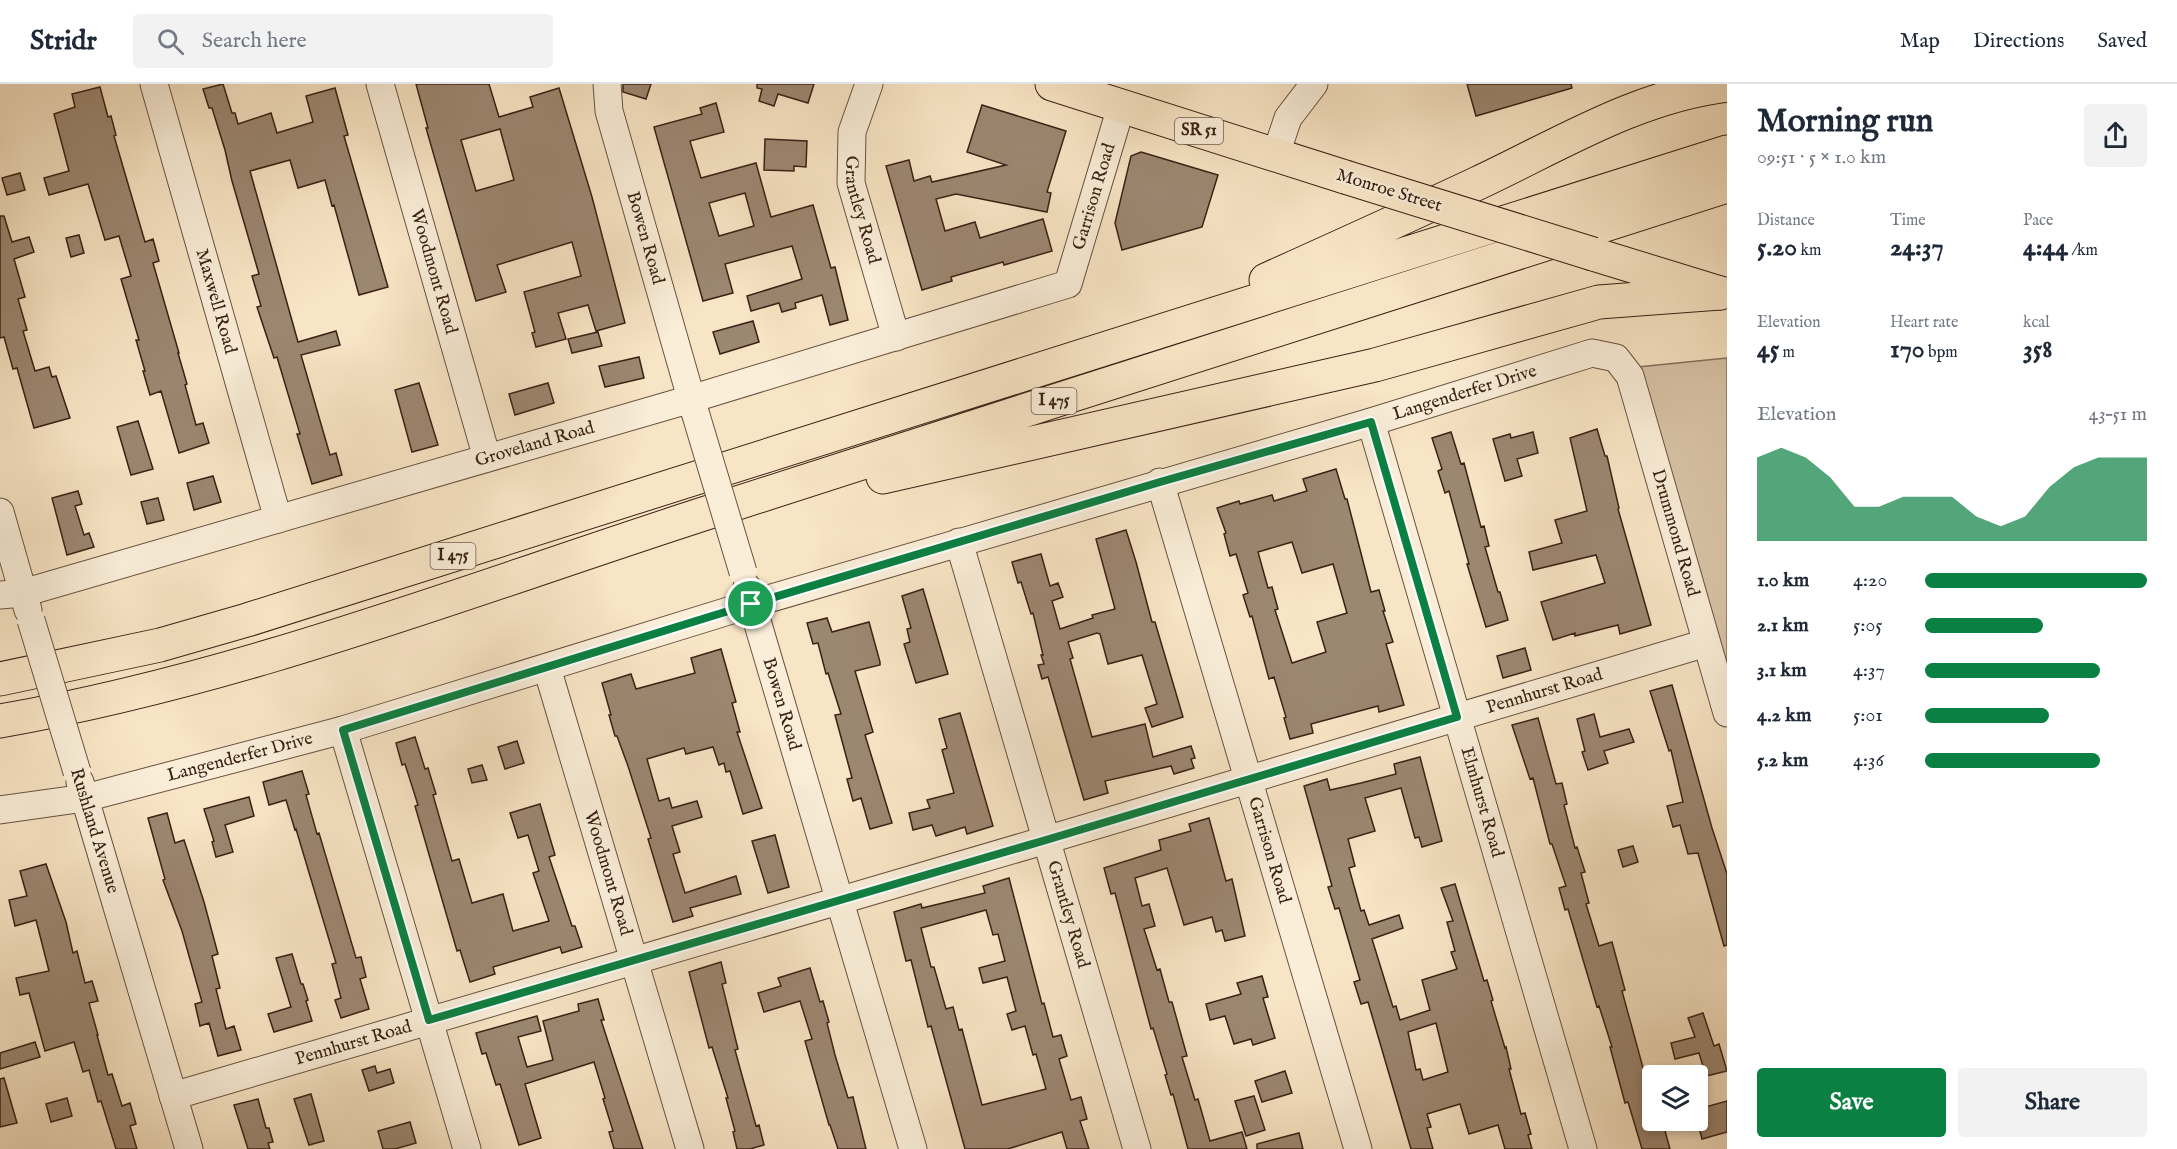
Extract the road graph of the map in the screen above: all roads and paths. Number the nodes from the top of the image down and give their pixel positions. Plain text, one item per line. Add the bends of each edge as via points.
1 (154, 84) edge
2 (380, 84) edge
3 (607, 84) edge
4 (869, 84) edge
5 (1052, 84) edge
6 (1314, 84) edge
7 (1727, 85) edge
8 (1121, 107) junction
9 (1727, 152) edge
10 (1276, 154) junction
11 (1727, 186) edge
12 (1068, 284) joint
13 (1723, 294) edge
14 (896, 336) junction
15 (1616, 358) joint
16 (693, 406) junction
17 (901, 414) junction
18 (1371, 422) junction
19 (487, 458) junction
20 (1160, 482) junction
21 (0, 512) edge
22 (278, 519) junction
23 (959, 542) junction
24 (11, 594) edge
25 (751, 604) junction
26 (383, 622) junction
27 (1706, 643) junction
28 (547, 668) junction
29 (0, 679) edge
30 (1727, 712) edge
31 (1457, 717) junction
32 (0, 721) edge
33 (343, 730) junction
34 (1248, 778) junction
35 (85, 798) junction
36 (0, 810) edge
37 (1046, 840) junction
38 (838, 899) junction
39 (634, 961) junction
40 (429, 1020) junction
41 (173, 1096) junction
42 (189, 1149) edge
43 (467, 1149) edge
44 (690, 1149) edge
45 (913, 1149) edge
46 (1137, 1149) edge
47 (1358, 1149) edge
48 (1583, 1149) edge

1 - 22 street, Maxwell Road
2 - 19 street, Woodmont Road
3 - 16 street, Bowen Road via 609,111
4 - 14 street, Grantley Road via 852,132 851,183
5 - 8 main road, Monroe Street / SR 51
6 - 10 street via 1288,118
7 - 17 main road via 1693,90 1625,112 1251,287
8 - 10 main road, Monroe Street / SR 51
8 - 12 street, Garrison Road
9 - 17 main road, I 475
10 - 13 main road, Monroe Street / SR 51, bridge
11 - 26 main road, I 475 via 690,518
12 - 14 street, Groveland Road
13 - 26 main road via 1599,302 1375,365 837,487 497,596
14 - 16 street, Groveland Road
15 - 18 street, Langenderfer Drive via 1592,353
15 - 27 street, Drummond Road via 1630,375
16 - 19 street, Groveland Road
16 - 25 street, Bowen Road, bridge
17 - 29 main road, I 475 via 247,620 160,645
18 - 20 street, Langenderfer Drive
18 - 31 street, Elmhurst Road
19 - 22 street, Groveland Road
20 - 23 street, Langenderfer Drive
20 - 34 street, Garrison Road
21 - 24 street, Rushland Avenue
22 - 24 street, Groveland Road
23 - 25 street, Langenderfer Drive
23 - 37 street, Grantley Road
24 - 35 street, Rushland Avenue, bridge via 31,620
25 - 28 street, Langenderfer Drive
25 - 38 street, Bowen Road
26 - 32 main road, I 475 via 174,684
27 - 30 street, Drummond Road
27 - 31 street, Pennhurst Road
28 - 33 street, Langenderfer Drive
28 - 39 street, Woodmont Road
31 - 34 street, Pennhurst Road
31 - 48 street, Elmhurst Road
33 - 35 street, Langenderfer Drive
33 - 40 street
34 - 37 street, Pennhurst Road
34 - 47 street, Garrison Road
35 - 36 street, Langenderfer Drive
35 - 41 street, Rushland Avenue
37 - 38 street, Pennhurst Road
37 - 46 street, Grantley Road
38 - 39 street, Pennhurst Road
38 - 45 street, Bowen Road
39 - 40 street, Pennhurst Road
39 - 44 street, Woodmont Road
40 - 41 street, Pennhurst Road
40 - 43 street
41 - 42 street, Rushland Avenue

